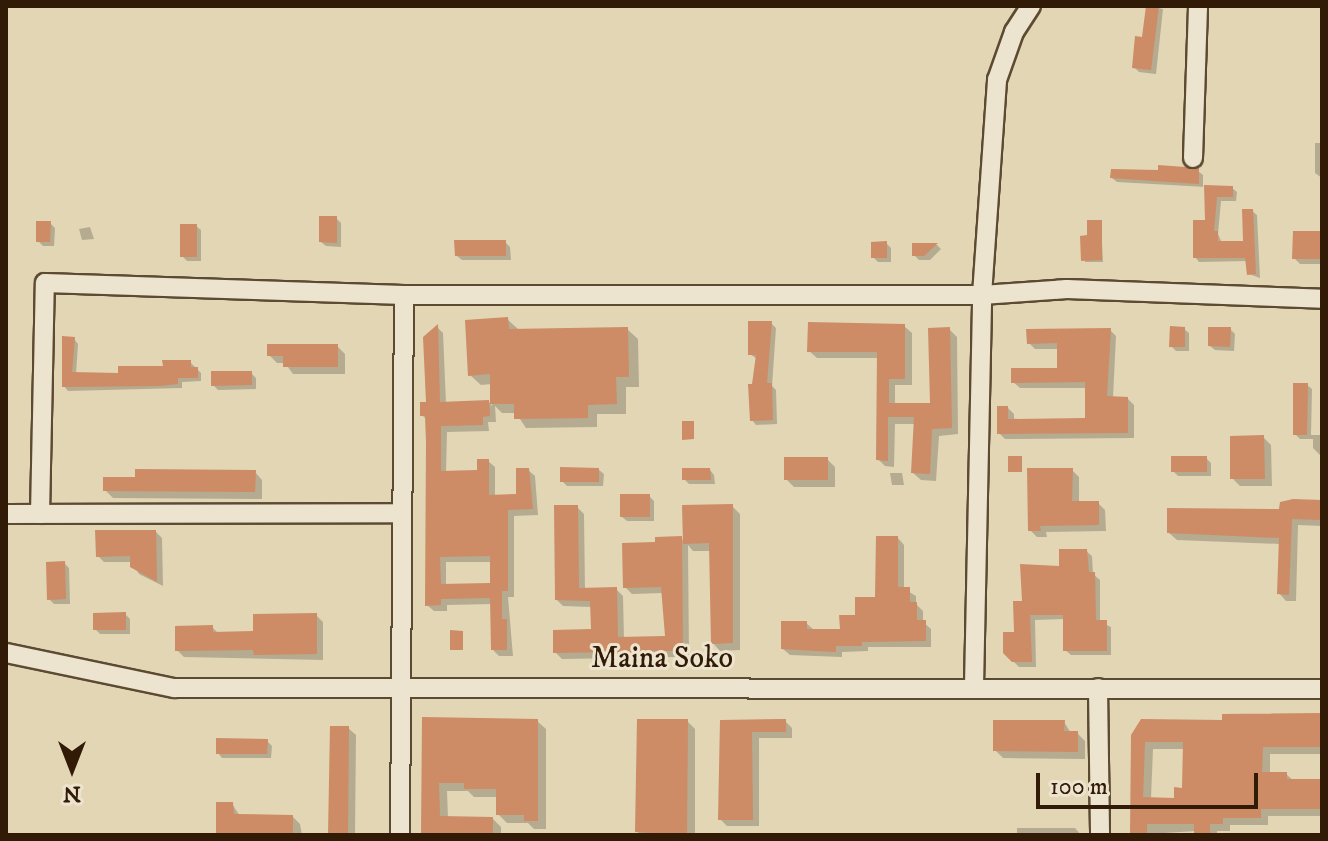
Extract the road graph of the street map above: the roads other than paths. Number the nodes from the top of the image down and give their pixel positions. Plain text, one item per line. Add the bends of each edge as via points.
1 (1031, 6) edge
2 (1198, 6) edge
3 (1193, 158) dead end
4 (404, 295) junction
5 (982, 295) junction
6 (1322, 299) edge
7 (402, 513) junction
8 (6, 514) edge
9 (40, 514) junction
10 (6, 653) edge
11 (974, 686) junction
12 (401, 687) junction
13 (1098, 688) junction
14 (1322, 689) edge
15 (400, 835) edge
16 (1100, 835) edge

1 - 5 street via 1014,32 997,80
2 - 3 street
4 - 5 street
4 - 7 street
4 - 9 street via 45,283
5 - 6 street via 1067,289
5 - 11 street
7 - 9 street
7 - 12 street
8 - 9 street
10 - 12 street, Maina Soko via 174,688
11 - 12 street, Maina Soko
11 - 13 street, Maina Soko
12 - 15 street
13 - 14 street, Maina Soko
13 - 16 street

